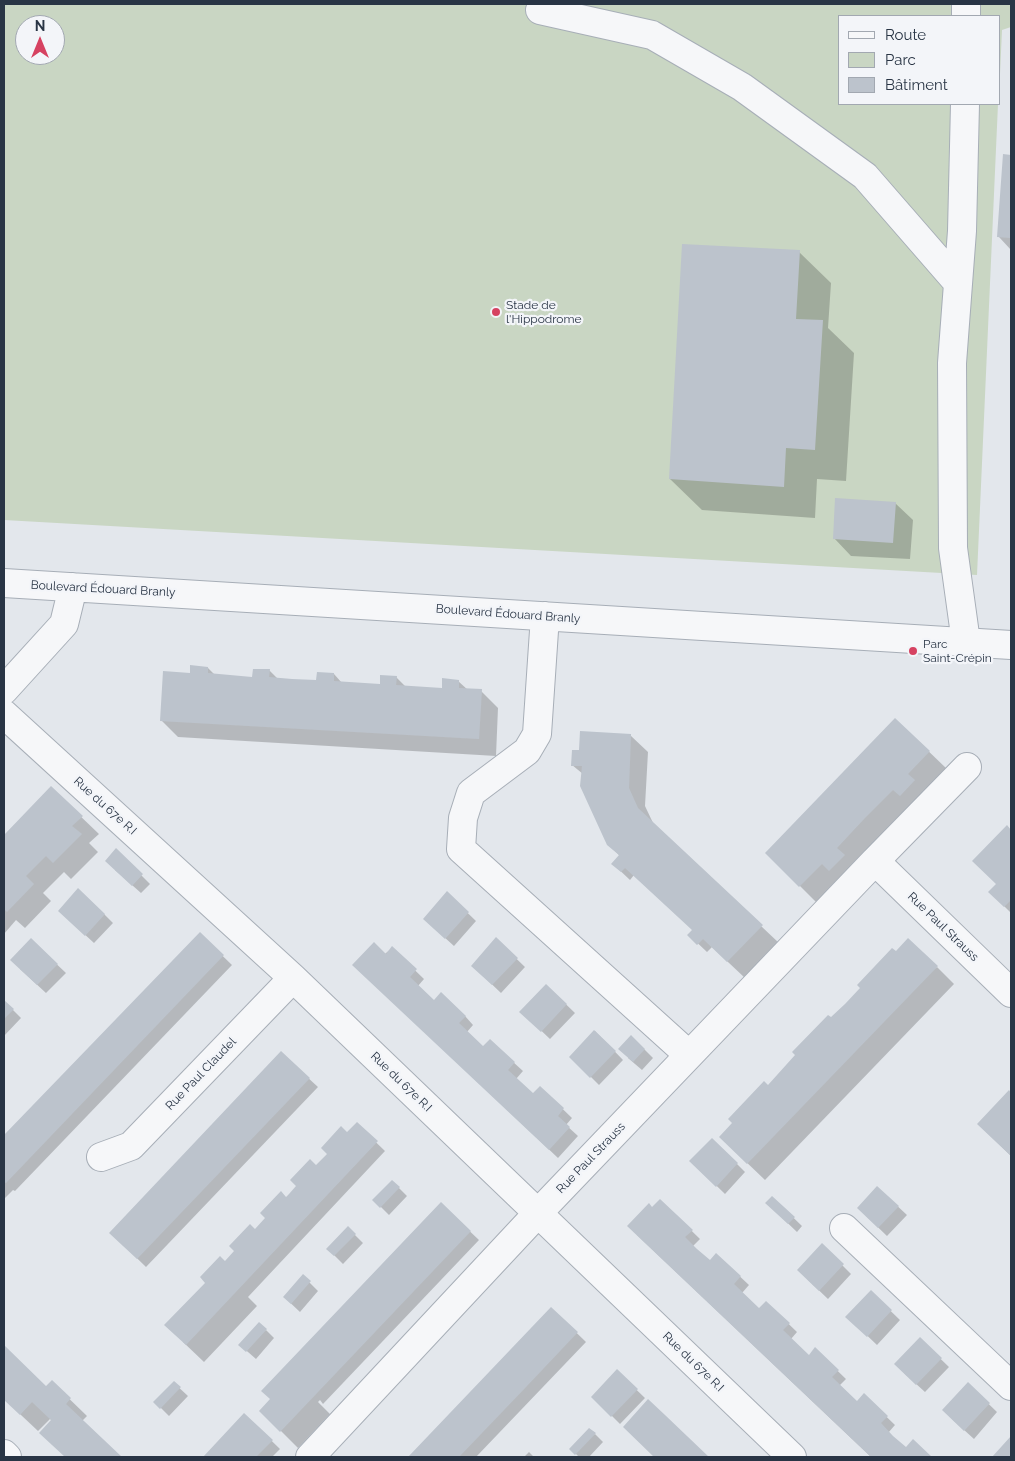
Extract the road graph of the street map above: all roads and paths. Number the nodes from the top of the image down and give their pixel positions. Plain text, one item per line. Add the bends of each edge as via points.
1 (540, 10) dead end
2 (964, 105) edge
3 (958, 283) junction
4 (4, 583) edge
5 (73, 587) junction
6 (545, 616) junction
7 (966, 642) junction
8 (1011, 645) edge
9 (4, 690) edge
10 (4, 714) edge
11 (967, 767) dead end
12 (876, 861) junction
13 (293, 978) junction
14 (1011, 993) edge
15 (689, 1056) junction
16 (100, 1157) dead end
17 (538, 1213) junction
18 (844, 1228) dead end
19 (1011, 1386) edge
20 (4, 1454) edge
21 (7, 1457) edge
22 (310, 1457) edge
23 (792, 1457) edge

1 - 3 street via 652,35 742,87 865,176
2 - 3 street
3 - 7 street via 952,363 953,548
4 - 5 street, Boulevard Édouard Branly
5 - 6 street, Boulevard Édouard Branly
5 - 9 street via 64,624
6 - 7 street, Boulevard Édouard Branly
6 - 15 street via 537,734 527,752 471,793 463,818 461,849
7 - 8 street, Boulevard Édouard Branly
10 - 13 street, Rue du 67e R.I
11 - 12 street, Rue Paul Strauss
12 - 14 street, Rue Paul Strauss
12 - 15 street, Rue Paul Strauss
13 - 16 street, Rue Paul Claudel via 131,1146
13 - 17 street, Rue du 67e R.I
15 - 17 street, Rue Paul Strauss
17 - 22 street, Rue Paul Strauss
17 - 23 street, Rue du 67e R.I
18 - 19 street
20 - 21 street

